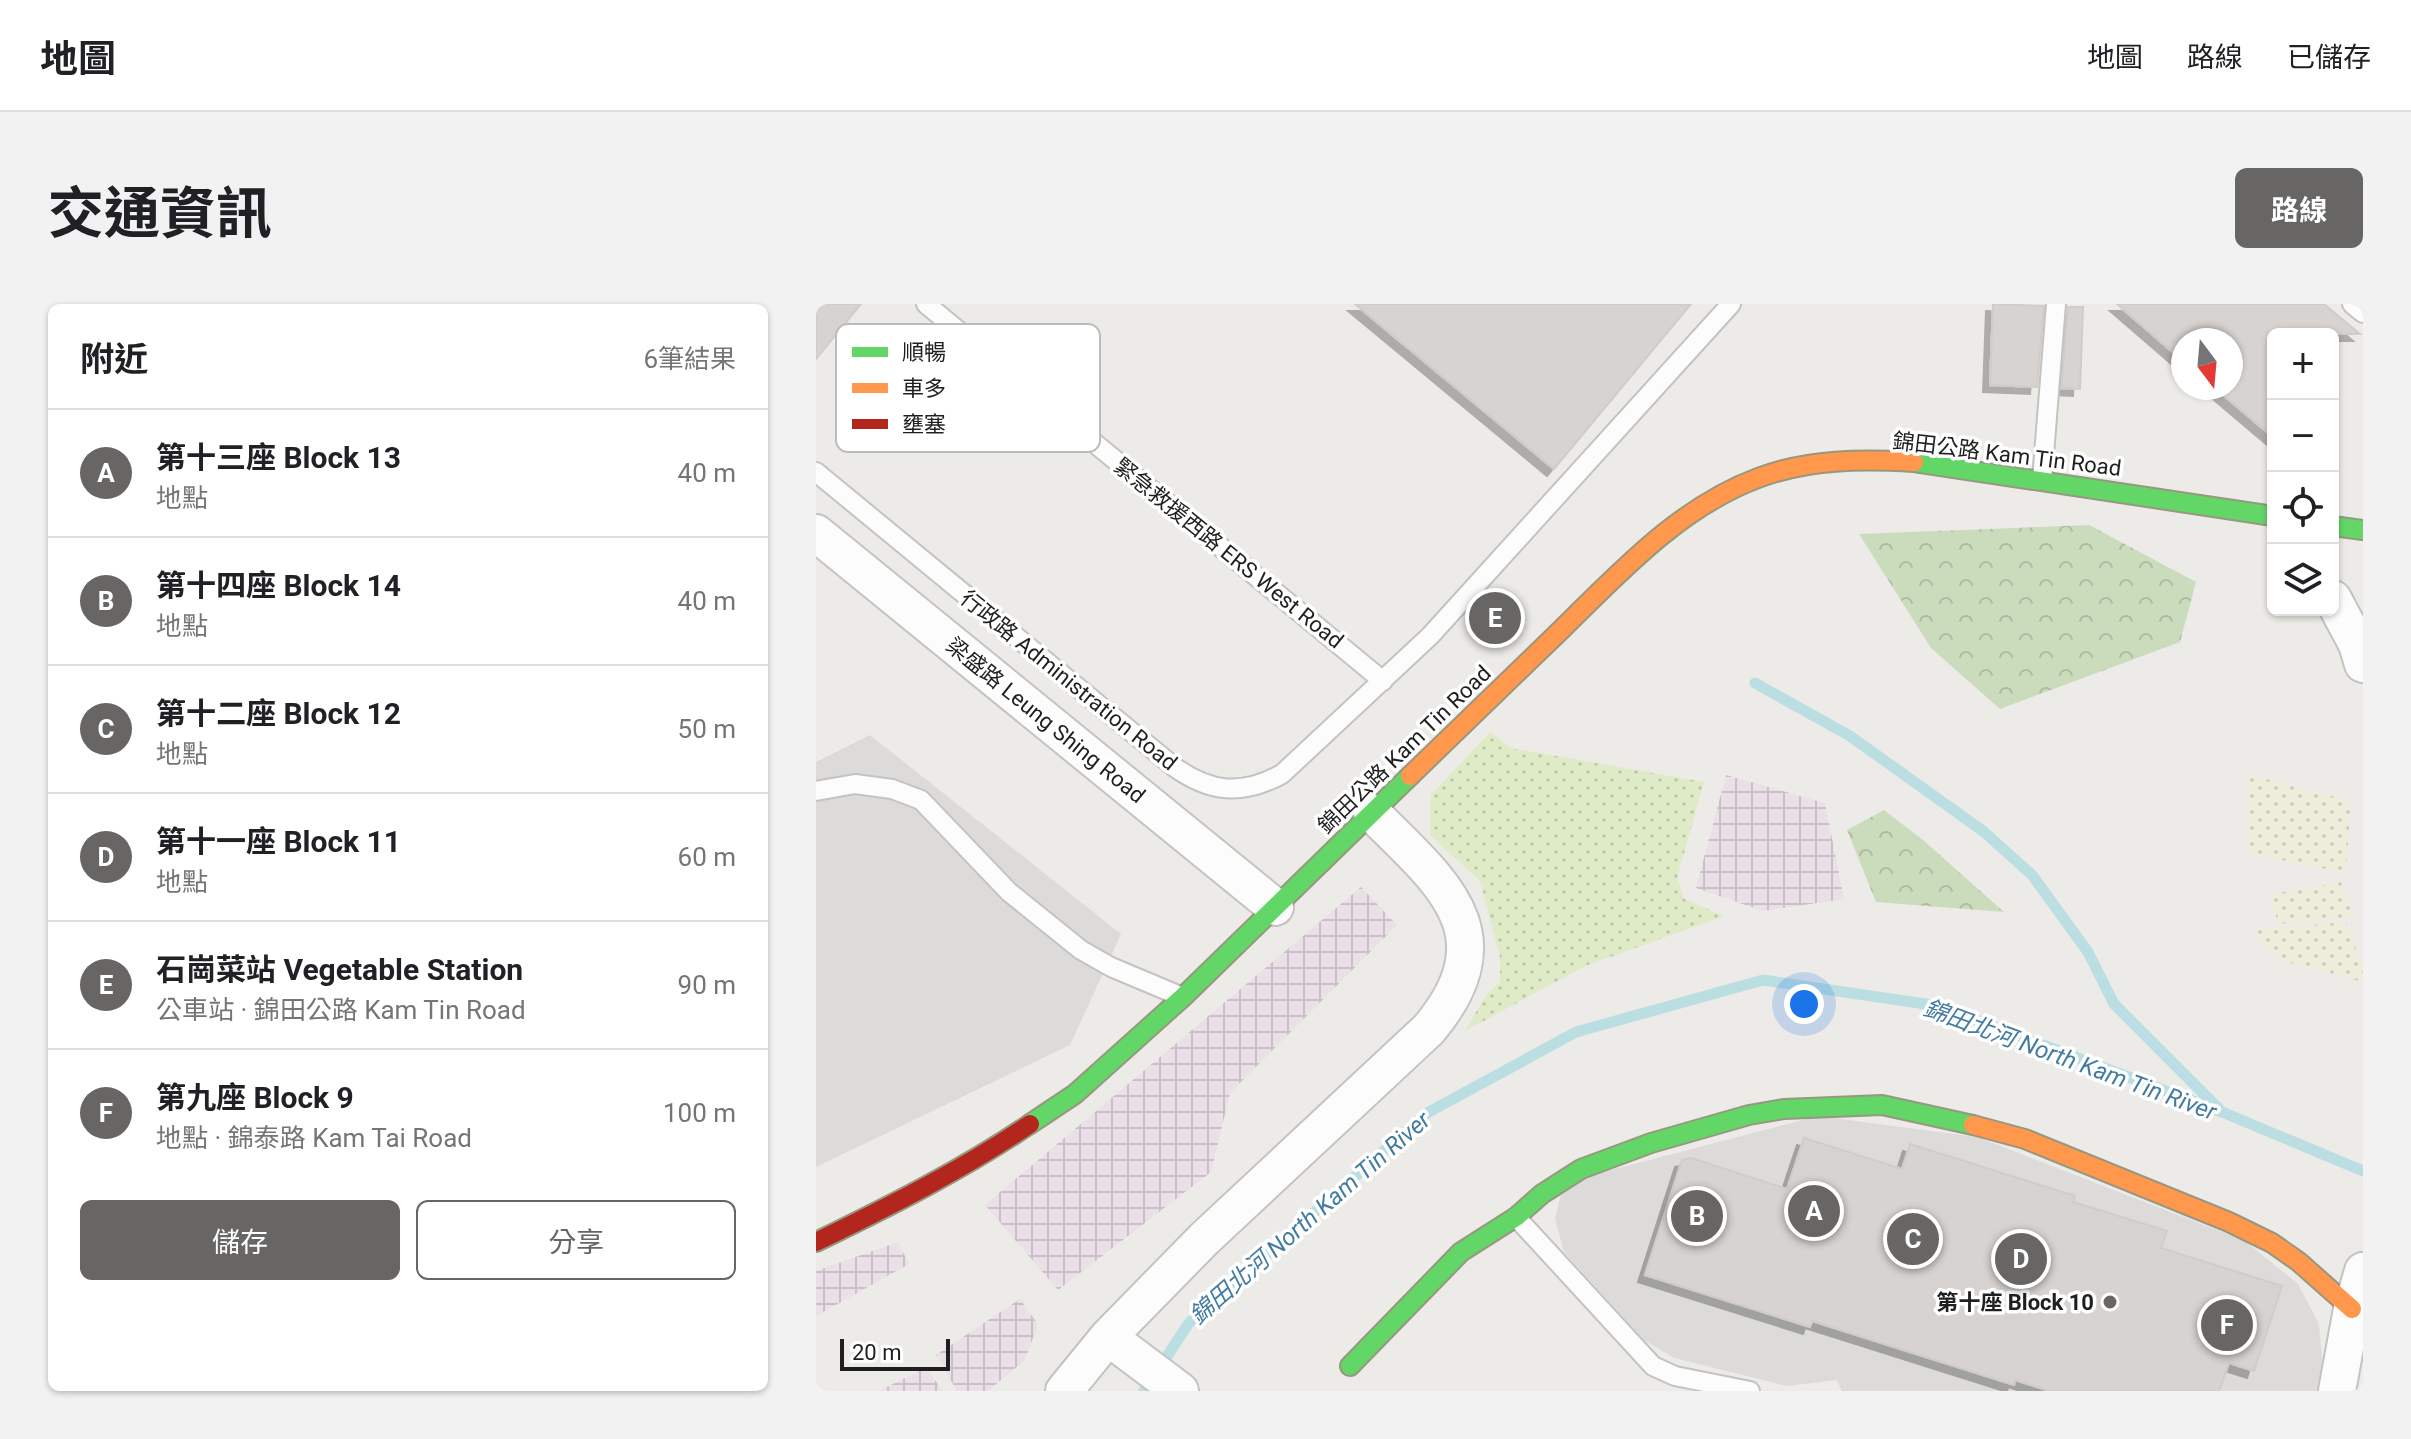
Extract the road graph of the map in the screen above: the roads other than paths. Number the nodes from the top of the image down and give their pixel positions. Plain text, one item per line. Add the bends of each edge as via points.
1 (926, 304) edge
2 (1731, 304) edge
3 (2056, 304) edge
4 (2352, 304) edge
5 (2363, 313) edge
6 (950, 324) edge
7 (1100, 448) edge
8 (816, 472) edge
9 (2042, 480) junction
10 (2267, 515) edge
11 (2339, 527) edge
12 (2363, 530) edge
13 (816, 533) edge
14 (2339, 610) edge
15 (2363, 664) edge
16 (1383, 681) junction
17 (816, 791) edge
18 (1372, 813) junction
19 (1275, 907) junction
20 (1183, 997) junction
21 (1516, 1217) junction
22 (816, 1242) edge
23 (2363, 1271) edge
24 (2357, 1310) edge
25 (1119, 1346) junction
26 (1350, 1366) dead end
27 (1064, 1391) edge
28 (1180, 1391) edge
29 (1750, 1391) edge
30 (2337, 1391) edge

1 - 6 lane, 緊急救援西路 ERS West Road
2 - 16 lane, 行政路 Administration Road via 1430,636
3 - 9 lane
4 - 5 lane
7 - 16 lane, 緊急救援西路 ERS West Road
8 - 16 lane, 行政路 Administration Road via 1173,766 1207,785 1246,788 1282,774
9 - 10 main road, 錦田公路 Kam Tin Road
9 - 18 main road, 錦田公路 Kam Tin Road via 1926,463 1849,461 1778,471 1716,497 1634,559
11 - 12 main road
13 - 19 street, 梁盛路 Leung Shing Road
14 - 15 street
17 - 20 lane via 855,784 921,800 1009,892 1081,950
18 - 19 main road, 錦田公路 Kam Tin Road
18 - 25 street via 1453,902 1465,938 1463,974 1455,993 1429,1029 1204,1239
19 - 20 main road, 錦田公路 Kam Tin Road
20 - 22 main road, 錦田公路 Kam Tin Road via 1075,1094 1028,1126 934,1184
21 - 24 main road via 1581,1169 1651,1143 1784,1109 1882,1105 2025,1139 2229,1222 2272,1243
21 - 26 main road via 1461,1252
21 - 29 lane via 1653,1366 1675,1376
23 - 24 street
24 - 30 street
25 - 27 street
25 - 28 street

